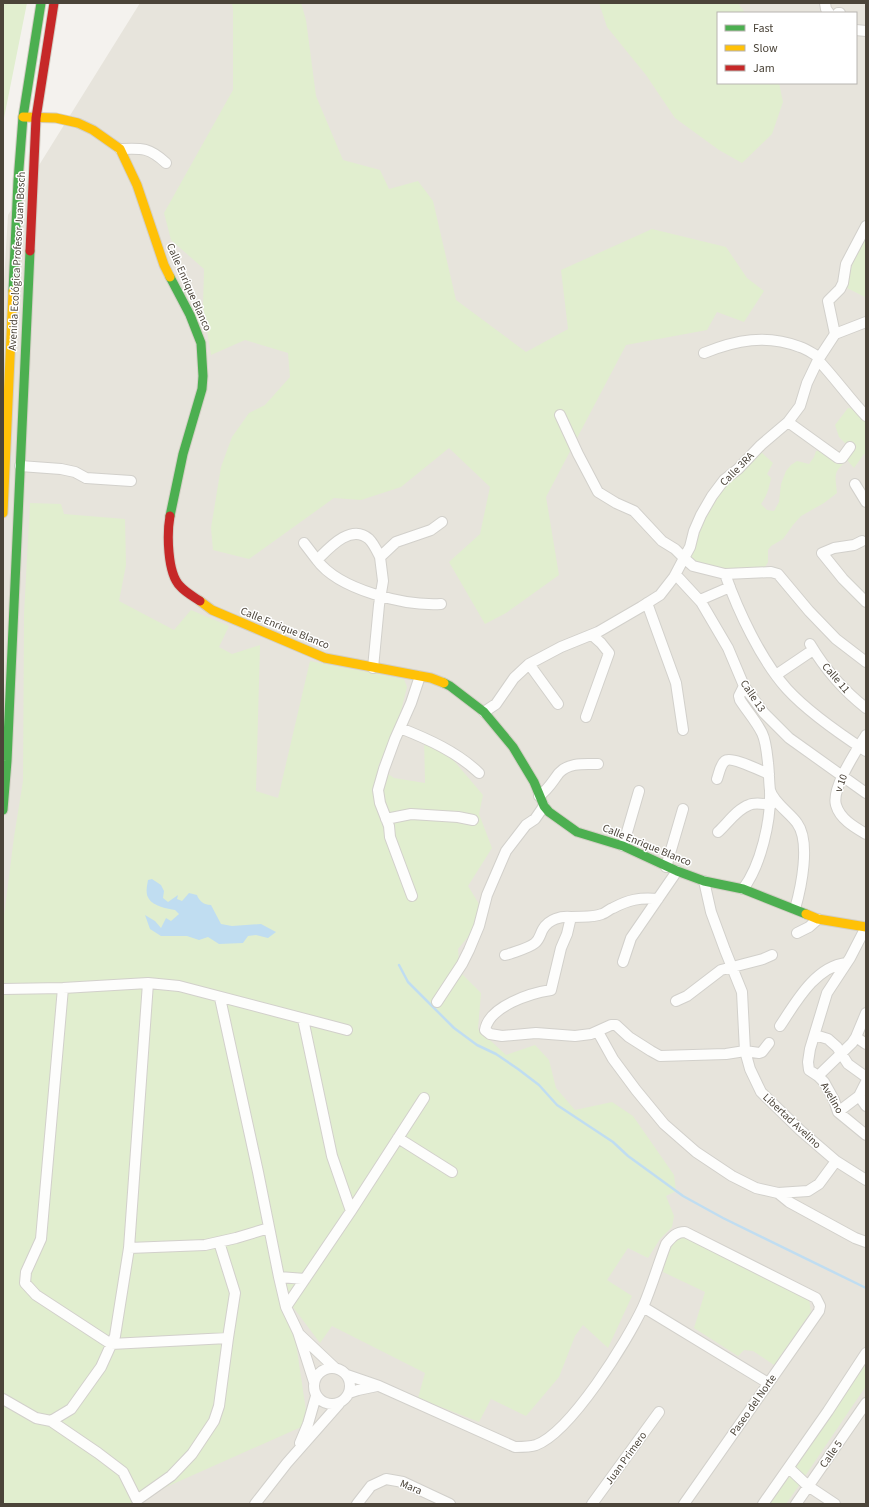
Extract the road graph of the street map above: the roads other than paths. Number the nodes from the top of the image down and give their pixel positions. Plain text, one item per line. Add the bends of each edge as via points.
1 (41, 3) edge
2 (54, 3) edge
3 (23, 117) junction
4 (36, 118) junction
5 (120, 149) junction
6 (166, 163) dead end
7 (866, 226) edge
8 (866, 322) edge
9 (835, 334) junction
10 (704, 354) dead end
11 (818, 359) junction
12 (560, 415) dead end
13 (866, 416) edge
14 (788, 422) junction
15 (850, 447) dead end
16 (20, 466) junction
17 (131, 481) dead end
18 (855, 484) dead end
19 (866, 502) edge
20 (3, 513) edge
21 (442, 522) dead end
22 (862, 541) dead end
23 (304, 543) dead end
24 (380, 557) junction
25 (684, 558) junction
26 (317, 560) junction
27 (726, 574) junction
28 (676, 575) junction
29 (730, 588) junction
30 (380, 596) junction
31 (700, 600) junction
32 (866, 602) edge
33 (442, 604) dead end
34 (647, 604) junction
35 (592, 635) junction
36 (866, 662) edge
37 (529, 664) junction
38 (373, 668) junction
39 (776, 674) junction
40 (418, 676) junction
41 (744, 686) junction
42 (558, 704) dead end
43 (866, 708) edge
44 (484, 712) junction
45 (586, 717) dead end
46 (400, 728) junction
47 (683, 730) dead end
48 (866, 735) edge
49 (862, 748) edge
50 (598, 764) dead end
51 (479, 773) dead end
52 (769, 774) junction
53 (842, 777) junction
54 (717, 779) dead end
55 (639, 791) dead end
56 (770, 791) junction
57 (866, 793) edge
58 (539, 796) junction
59 (771, 805) junction
60 (544, 806) junction
61 (683, 809) dead end
62 (3, 810) edge
63 (386, 819) junction
64 (473, 820) dead end
65 (718, 832) dead end
66 (866, 834) edge
67 (623, 846) junction
68 (666, 867) junction
69 (677, 871) junction
70 (704, 881) junction
71 (743, 890) junction
72 (412, 896) dead end
73 (658, 899) junction
74 (796, 909) junction
75 (571, 918) junction
76 (818, 919) junction
77 (866, 927) edge
78 (797, 933) dead end
79 (505, 955) dead end
80 (772, 955) dead end
81 (623, 962) dead end
82 (846, 963) junction
83 (732, 966) junction
84 (148, 983) junction
85 (62, 988) junction
86 (3, 989) edge
87 (220, 998) junction
88 (676, 1001) dead end
89 (437, 1002) dead end
90 (866, 1013) edge
91 (303, 1019) junction
92 (780, 1026) dead end
93 (347, 1030) dead end
94 (598, 1032) junction
95 (815, 1035) junction
96 (856, 1037) junction
97 (768, 1043) dead end
98 (866, 1044) edge
99 (745, 1051) junction
100 (841, 1054) junction
101 (818, 1076) junction
102 (866, 1077) edge
103 (866, 1082) edge
104 (859, 1096) junction
105 (424, 1098) dead end
106 (866, 1106) edge
107 (838, 1112) junction
108 (866, 1135) edge
109 (398, 1138) junction
110 (836, 1161) junction
111 (452, 1172) dead end
112 (866, 1180) edge
113 (778, 1193) junction
114 (351, 1211) junction
115 (269, 1228) junction
116 (219, 1242) junction
117 (866, 1242) edge
118 (128, 1248) junction
119 (279, 1277) junction
120 (305, 1279) junction
121 (286, 1307) junction
122 (643, 1307) junction
123 (298, 1332) junction
124 (228, 1338) junction
125 (111, 1344) junction
126 (866, 1353) edge
127 (336, 1368) junction
128 (347, 1375) junction
129 (314, 1382) junction
130 (768, 1383) junction
131 (379, 1386) junction
132 (349, 1393) junction
133 (316, 1396) junction
134 (3, 1399) edge
135 (866, 1403) edge
136 (338, 1404) junction
137 (659, 1412) dead end
138 (51, 1421) junction
139 (287, 1463) junction
140 (789, 1468) junction
141 (808, 1486) junction
142 (134, 1502) edge
143 (255, 1504) edge
144 (357, 1504) edge
145 (450, 1504) edge
146 (592, 1504) edge
147 (684, 1504) edge
148 (763, 1504) edge
149 (796, 1504) edge
150 (835, 1504) edge

1 - 3 street, Avenida Ecológica Profesor Juan Bosch
2 - 4 street, Avenida Ecológica Profesor Juan Bosch
3 - 4 street
3 - 20 street, Avenida Ecológica Profesor Juan Bosch
4 - 5 street via 56,118 78,123
4 - 16 street, Avenida Ecológica Profesor Juan Bosch
5 - 6 street via 141,148 152,152
5 - 38 street, Calle Enrique Blanco via 136,185 164,265 190,314 201,343 202,389 183,454 168,527 170,565 179,586 212,610 290,644 325,658
7 - 9 street via 846,264 840,289 828,301
8 - 9 street
9 - 11 street, Calle 3RA
10 - 11 street via 726,344 775,340 800,347
11 - 13 street
11 - 14 street, Calle 3RA via 800,406
12 - 25 street via 598,492 634,511 662,541 676,549
14 - 15 street via 838,458 842,458
14 - 25 street, Calle 3RA via 724,480 701,515
16 - 17 street via 62,469 86,478
16 - 62 street, Avenida Ecológica Profesor Juan Bosch
18 - 19 street
21 - 24 street via 431,530 396,542
22 - 32 street via 822,553
23 - 26 street
24 - 26 street via 367,537 353,533 333,545
24 - 30 street via 383,581
25 - 27 street via 693,566
25 - 28 street, Calle 3RA
26 - 30 street via 333,577 362,591
27 - 29 street
27 - 36 street via 778,574 809,611 836,638
28 - 31 street, Calle 13
28 - 34 street, Calle 3RA via 660,595
29 - 31 street
29 - 39 street via 751,633
30 - 33 street
30 - 38 street
31 - 41 street, Calle 13 via 728,648
34 - 35 street, Calle 3RA
34 - 47 street via 676,683
35 - 37 street, Calle 3RA via 561,647
35 - 45 street via 602,643 609,654
37 - 42 street
37 - 44 street, Calle 3RA via 514,678 496,704
38 - 40 street, Calle Enrique Blanco
39 - 43 street, Calle 11 via 811,647 834,677
39 - 49 street via 786,688 808,708
40 - 44 street, Calle Enrique Blanco via 450,686
40 - 46 street via 411,704
41 - 52 street via 739,696 740,700 762,733
41 - 53 street, Calle 13 via 789,738
44 - 58 street, Calle Enrique Blanco via 513,747 534,782
46 - 51 street via 445,749
46 - 63 street via 378,790
48 - 49 street, v 10
49 - 53 street, v 10
50 - 58 street via 581,764 563,769
52 - 54 street via 729,759 722,765
52 - 56 street
53 - 57 street, Calle 13
53 - 66 street, v 10 via 836,804 842,817
55 - 67 street
56 - 59 street
56 - 74 street via 797,822 804,839 803,867
58 - 60 street, Calle Enrique Blanco
59 - 65 street via 749,805
59 - 71 street via 757,863 751,880
60 - 67 street, Calle Enrique Blanco via 577,832
60 - 89 street via 506,851 487,895 479,926 469,950
61 - 68 street
63 - 64 street via 411,814
63 - 72 street
67 - 68 street, Calle Enrique Blanco
68 - 69 street, Calle Enrique Blanco
69 - 70 street, Calle Enrique Blanco
69 - 73 street
70 - 71 street, Calle Enrique Blanco
70 - 83 street, Libertad Avelino via 711,912
71 - 74 street, Calle Enrique Blanco
73 - 75 street via 634,899 603,914
73 - 81 street via 631,938
74 - 76 street, Calle Enrique Blanco
75 - 79 street via 558,917 544,928 533,944
75 - 94 street via 551,990 538,992 501,1008 492,1015 485,1030 490,1034 502,1036 536,1033 575,1036
76 - 77 street, Calle Enrique Blanco
76 - 78 street
77 - 82 street, Avelino
80 - 83 street
82 - 92 street via 823,972 814,980
82 - 95 street, Avelino via 827,993
83 - 88 street via 721,970 687,996
83 - 99 street, Libertad Avelino via 742,992
84 - 85 street
84 - 87 street via 179,986
84 - 118 street
85 - 86 street
85 - 125 street via 41,1239 26,1272 25,1283 36,1295
87 - 91 street
87 - 115 street
90 - 96 street
91 - 93 street
91 - 114 street via 332,1156
94 - 99 street via 616,1025 629,1037 660,1056
94 - 113 street via 613,1059 664,1124 696,1152 732,1176 756,1188
95 - 100 street via 828,1039
95 - 101 street, Avelino via 808,1062 809,1070
96 - 98 street
96 - 100 street
97 - 99 street via 762,1052
99 - 110 street, Libertad Avelino via 761,1092
100 - 101 street
100 - 102 street via 848,1064
101 - 107 street, Avelino via 824,1082
103 - 104 street
104 - 106 street
104 - 107 street
105 - 109 street
107 - 108 street, Avelino
109 - 111 street
109 - 114 street
110 - 112 street, Libertad Avelino
110 - 113 street via 819,1184 808,1191
113 - 117 street via 789,1202
114 - 120 street
115 - 116 street
115 - 119 street
116 - 118 street via 205,1245
116 - 124 street via 235,1293
118 - 125 street via 115,1336
119 - 120 street
119 - 121 street
120 - 121 street
121 - 123 street
122 - 130 street
122 - 130 street, Paseo del Norte via 666,1244 679,1232 685,1232 816,1298 819,1310
122 - 131 street via 617,1355 573,1415 551,1437 535,1446 515,1447
123 - 127 street
123 - 129 street
124 - 125 street
124 - 142 street via 219,1406 214,1421 192,1454 171,1476
125 - 138 street via 101,1367 71,1409
126 - 140 street
127 - 128 street
127 - 129 street via 322,1371
128 - 131 street
128 - 132 street
129 - 133 street
130 - 147 street, Paseo del Norte
131 - 132 street
132 - 136 street
133 - 136 street via 328,1405
133 - 139 street via 302,1440
134 - 138 street via 36,1418
135 - 141 street, Calle 5
136 - 139 street
137 - 146 street, Juan Primero
138 - 142 street via 123,1472
139 - 143 street
140 - 141 street
140 - 148 street
141 - 149 street, Calle 5
141 - 150 street
144 - 145 street, Mara via 371,1486 386,1479 403,1482

